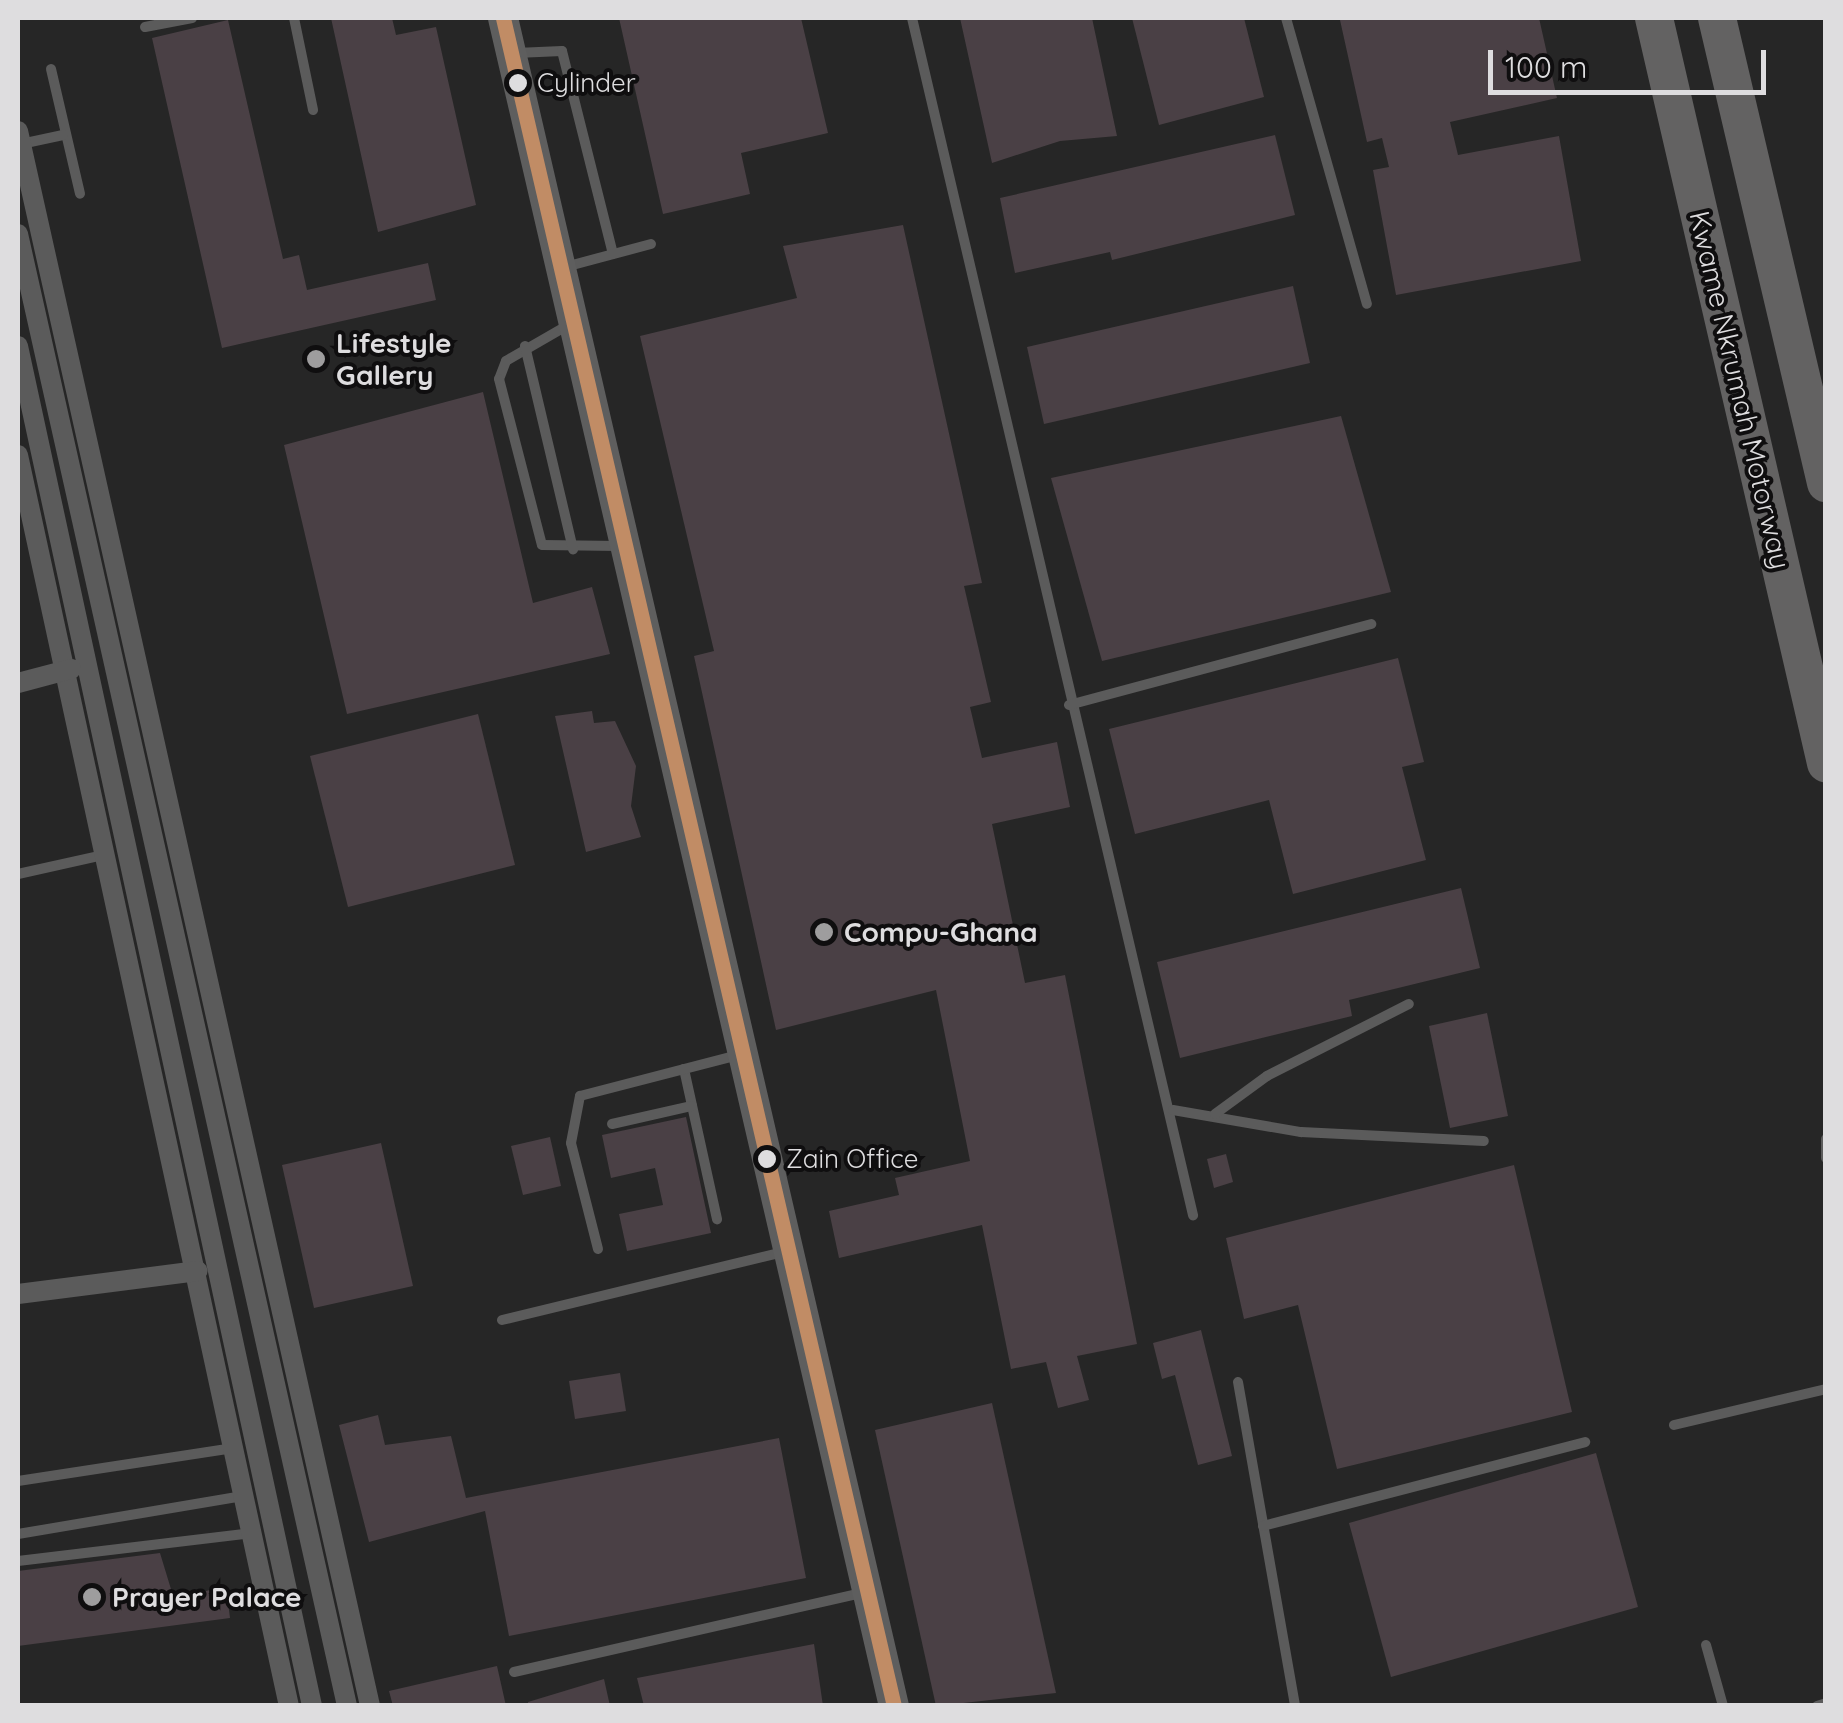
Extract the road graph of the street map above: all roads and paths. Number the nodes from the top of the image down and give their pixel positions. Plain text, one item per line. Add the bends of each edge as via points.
1 (192, 18) edge
2 (294, 18) edge
3 (504, 18) edge
4 (912, 18) edge
5 (1286, 18) edge
6 (1654, 18) edge
7 (1717, 18) edge
8 (146, 27) dead end
9 (512, 54) junction
10 (51, 69) dead end
11 (313, 110) dead end
12 (62, 135) junction
13 (19, 138) edge
14 (80, 194) dead end
15 (18, 234) edge
16 (651, 244) dead end
17 (613, 254) junction
18 (559, 269) junction
19 (1367, 304) dead end
20 (570, 323) junction
21 (18, 346) edge
22 (526, 346) junction
23 (18, 455) edge
24 (1826, 483) edge
25 (619, 546) junction
26 (572, 549) junction
27 (1371, 624) dead end
28 (70, 669) junction
29 (18, 683) edge
30 (1068, 705) junction
31 (1826, 764) edge
32 (110, 854) junction
33 (18, 874) edge
34 (1409, 1004) dead end
35 (744, 1054) junction
36 (684, 1069) junction
37 (692, 1106) junction
38 (1174, 1110) junction
39 (1215, 1114) junction
40 (612, 1124) dead end
41 (1826, 1139) edge
42 (1484, 1141) dead end
43 (1826, 1158) edge
44 (1193, 1215) dead end
45 (718, 1219) dead end
46 (598, 1249) dead end
47 (790, 1251) junction
48 (198, 1271) junction
49 (18, 1294) edge
50 (502, 1320) dead end
51 (1238, 1382) dead end
52 (1826, 1389) edge
53 (1674, 1424) dead end
54 (1585, 1442) dead end
55 (234, 1448) junction
56 (18, 1481) edge
57 (243, 1496) junction
58 (1263, 1526) junction
59 (252, 1533) junction
60 (18, 1534) edge
61 (18, 1561) edge
62 (868, 1592) junction
63 (1706, 1645) dead end
64 (514, 1672) dead end
65 (1826, 1702) edge
66 (891, 1705) edge
67 (289, 1706) edge
68 (312, 1706) edge
69 (347, 1706) edge
70 (370, 1706) edge
71 (1295, 1706) edge
72 (1723, 1706) edge
73 (1817, 1706) edge

1 - 8 lane
2 - 11 lane
3 - 9 main road
4 - 30 lane
5 - 19 lane
6 - 31 highway, Kwame Nkrumah Motorway
7 - 24 highway
9 - 17 lane via 562,52
9 - 18 main road
10 - 12 lane
12 - 13 lane
12 - 14 lane
13 - 70 street
15 - 69 street
16 - 17 lane
17 - 18 lane
18 - 20 main road
20 - 22 lane
20 - 25 main road
21 - 68 street
22 - 26 lane
22 - 26 lane via 499,378 533,531 551,550
23 - 28 street
25 - 26 lane
25 - 35 main road
27 - 30 lane
28 - 29 street
28 - 32 street
30 - 38 lane
32 - 33 lane
32 - 48 street
34 - 39 lane via 1268,1076
35 - 36 lane
35 - 47 main road
36 - 37 lane
36 - 46 lane via 580,1096 573,1106 570,1144
37 - 40 lane
37 - 45 lane
38 - 39 lane
38 - 44 lane
39 - 42 lane via 1301,1132
41 - 43 lane
47 - 50 lane
47 - 62 main road
48 - 49 street
48 - 55 street
51 - 58 lane
52 - 53 lane
54 - 58 lane
55 - 56 lane
55 - 57 street
57 - 59 street
57 - 60 lane
58 - 71 lane
59 - 61 lane
59 - 67 street
62 - 64 lane
62 - 66 main road
63 - 72 lane
65 - 73 lane

